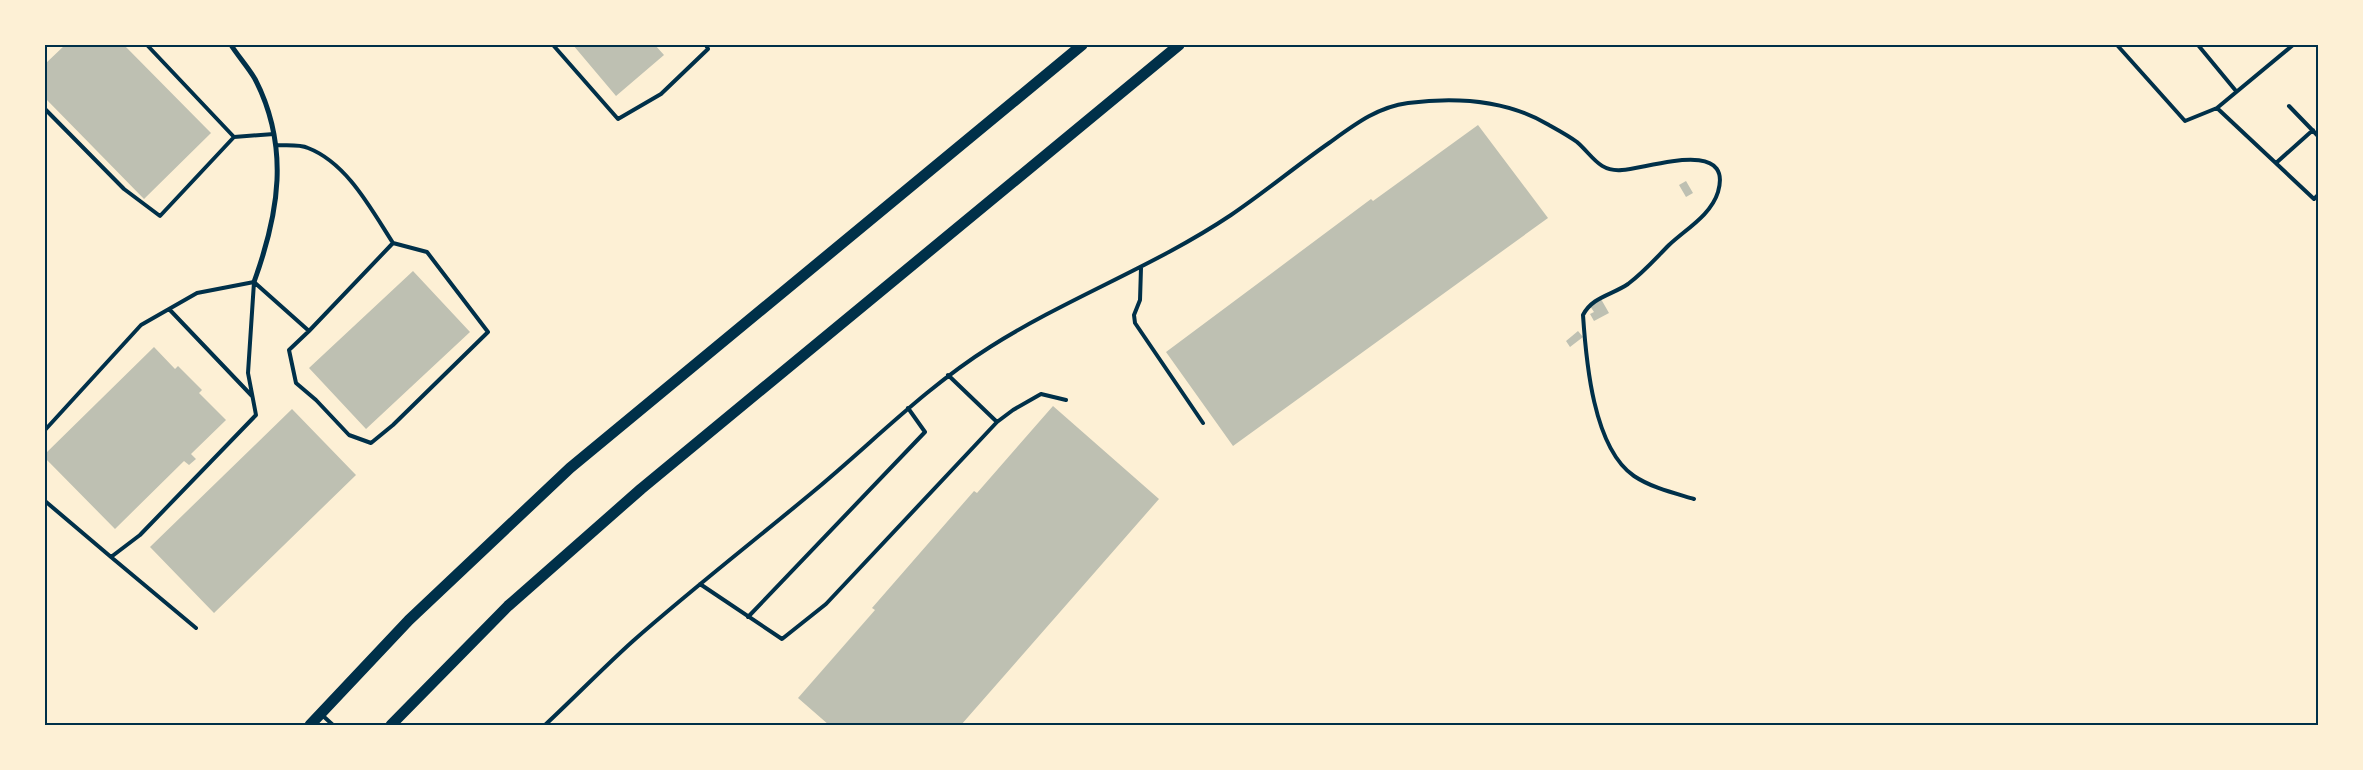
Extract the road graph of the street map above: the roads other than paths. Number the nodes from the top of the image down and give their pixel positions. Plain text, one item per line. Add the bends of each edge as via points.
1 (147, 45) edge
2 (231, 45) edge
3 (553, 45) edge
4 (706, 45) edge
5 (1072, 45) edge
6 (1082, 45) edge
7 (1179, 45) edge
8 (2117, 45) edge
9 (2198, 45) edge
10 (2292, 45) edge
11 (1047, 75) junction
12 (2236, 91) junction
13 (2289, 106) dead end
14 (2216, 108) junction
15 (45, 109) edge
16 (2313, 130) junction
17 (274, 134) junction
18 (2318, 136) edge
19 (234, 137) junction
20 (276, 145) junction
21 (2276, 163) junction
22 (2318, 195) edge
23 (393, 243) junction
24 (1141, 268) junction
25 (254, 282) junction
26 (169, 309) junction
27 (309, 331) junction
28 (948, 375) junction
29 (253, 397) junction
30 (1066, 400) dead end
31 (908, 408) junction
32 (997, 422) junction
33 (1203, 423) dead end
34 (45, 430) edge
35 (1694, 499) dead end
36 (45, 501) edge
37 (111, 557) junction
38 (700, 584) junction
39 (748, 617) junction
40 (196, 628) dead end
41 (320, 713) junction
42 (310, 725) edge
43 (333, 725) edge
44 (391, 725) edge
45 (545, 725) edge

1 - 19 lane
2 - 17 street via 254,78 271,118
3 - 4 lane via 618,119 661,94 708,49
5 - 11 highway
6 - 11 highway
7 - 44 highway via 640,489 508,606
8 - 14 lane via 2185,120
9 - 12 lane
10 - 12 lane
11 - 41 highway via 570,468 409,620
12 - 14 lane
13 - 16 lane
14 - 21 lane
15 - 19 lane via 124,189 160,216
16 - 18 lane
16 - 21 lane
17 - 19 lane
17 - 20 street
20 - 23 lane via 307,147 331,161 355,187
20 - 25 street via 277,182 268,244
21 - 22 lane via 2314,199
23 - 27 lane
23 - 27 lane via 427,252 488,332 371,443 349,435 296,382 289,350
24 - 28 lane via 991,346
24 - 33 lane via 1135,323
24 - 35 lane via 1232,215 1368,116 1400,104 1436,100 1482,102 1518,110 1547,123 1599,166 1612,171 1634,170 1683,159 1708,161 1715,168 1719,190 1700,219 1643,272 1623,288 1598,298 1583,315 1592,394 1605,436 1621,463 1632,475 1654,487
25 - 26 lane via 197,293
25 - 27 lane
25 - 29 lane via 248,373
26 - 29 lane
26 - 34 lane via 141,325
28 - 31 lane
28 - 32 lane
29 - 37 lane via 256,415 140,535
30 - 32 lane via 1041,394
31 - 38 lane via 817,489
31 - 39 lane via 925,432
32 - 39 lane via 826,604 782,639
36 - 37 lane
37 - 40 lane
38 - 39 lane
38 - 45 lane via 632,642
41 - 42 highway
41 - 43 lane

